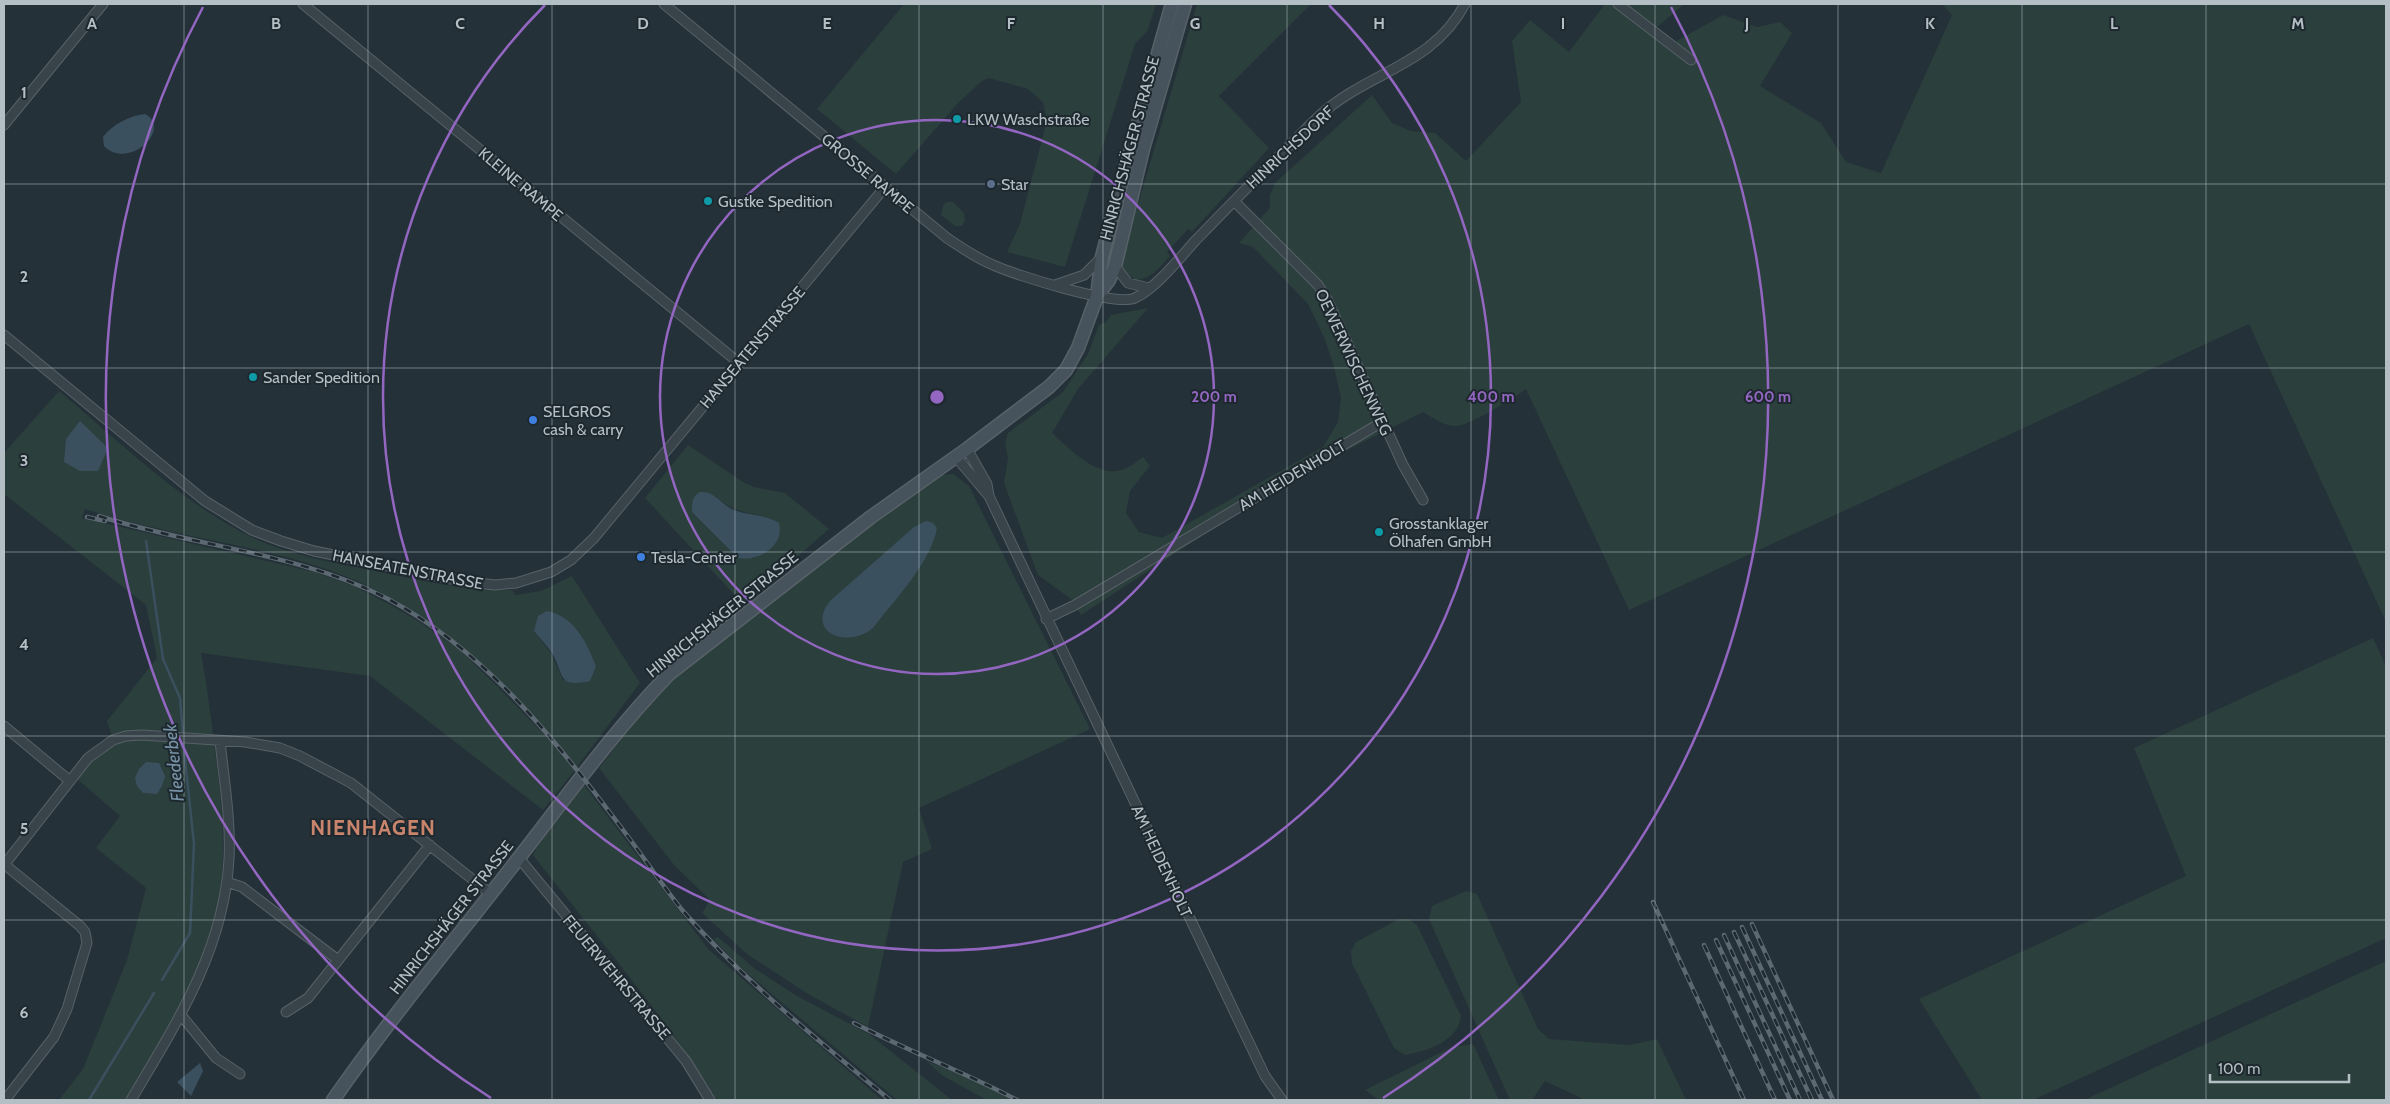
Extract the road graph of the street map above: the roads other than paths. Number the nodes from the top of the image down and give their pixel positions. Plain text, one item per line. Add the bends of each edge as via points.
1 (103, 4) edge
2 (303, 4) edge
3 (664, 4) edge
4 (1172, 4) edge
5 (1186, 4) edge
6 (1465, 4) edge
7 (1618, 4) edge
8 (1691, 60) dead end
9 (4, 125) edge
10 (885, 186) junction
11 (1234, 201) junction
12 (1102, 257) junction
13 (1115, 266) junction
14 (1055, 285) junction
15 (1149, 288) junction
16 (1097, 296) junction
17 (4, 335) edge
18 (738, 364) junction
19 (1382, 422) junction
20 (968, 449) junction
21 (956, 457) junction
22 (989, 496) junction
23 (1420, 501) dead end
24 (1046, 619) junction
25 (4, 726) edge
26 (220, 741) junction
27 (70, 781) junction
28 (430, 845) junction
29 (518, 858) junction
30 (4, 865) edge
31 (227, 882) junction
32 (491, 894) junction
33 (338, 960) junction
34 (286, 1012) dead end
35 (181, 1015) junction
36 (240, 1074) dead end
37 (6, 1100) edge
38 (131, 1100) edge
39 (333, 1100) edge
40 (710, 1100) edge
41 (1282, 1100) edge

1 - 9 street
2 - 18 street, KLEINE RAMPE
3 - 10 street, GROSSE RAMPE
4 - 12 main road, HINRICHSHÄGER STRASSE
5 - 13 main road, HINRICHSHÄGER STRASSE via 1143,149
6 - 11 street, HINRICHSDORF via 1437,42 1326,110
7 - 8 street
10 - 14 street, GROSSE RAMPE via 967,252 1006,270
10 - 18 street, HANSEATENSTRASSE
11 - 15 street, HINRICHSDORF
11 - 19 street, OEWERWISCHENWEG via 1318,285
12 - 14 street, HINRICHSHÄGER STRASSE via 1084,275
12 - 16 main road, HINRICHSHÄGER STRASSE
13 - 15 street via 1128,283
13 - 16 main road, HINRICHSHÄGER STRASSE
14 - 16 street, GROSSE RAMPE
15 - 16 street, HINRICHSDORF via 1135,298 1123,301
16 - 20 main road, HINRICHSHÄGER STRASSE via 1078,348 1058,379
17 - 18 street, HANSEATENSTRASSE via 205,501 252,530 314,551 469,583 496,585 542,576 579,553
19 - 23 street, OEWERWISCHENWEG
19 - 24 street, AM HEIDENHOLT via 1075,605
20 - 21 main road, HINRICHSHÄGER STRASSE
20 - 22 street, AM HEIDENHOLT via 987,484
21 - 22 street, AM HEIDENHOLT
21 - 29 main road, HINRICHSHÄGER STRASSE via 871,517 669,674 645,699
22 - 24 street, AM HEIDENHOLT
24 - 41 street, AM HEIDENHOLT via 1265,1076
25 - 27 street
26 - 27 street via 126,736 100,748
26 - 28 street via 280,748 323,767 351,783
26 - 31 street via 229,834
27 - 30 street
28 - 32 street
28 - 33 street
29 - 32 main road, HINRICHSHÄGER STRASSE
29 - 40 street, FEUERWEHRSTRASSE via 680,1054
30 - 37 street via 80,926 87,943 67,1009 54,1037
31 - 33 street via 242,887
31 - 35 street via 212,948
32 - 39 main road, HINRICHSHÄGER STRASSE
33 - 34 street via 308,998
35 - 36 street via 216,1058
35 - 38 street

